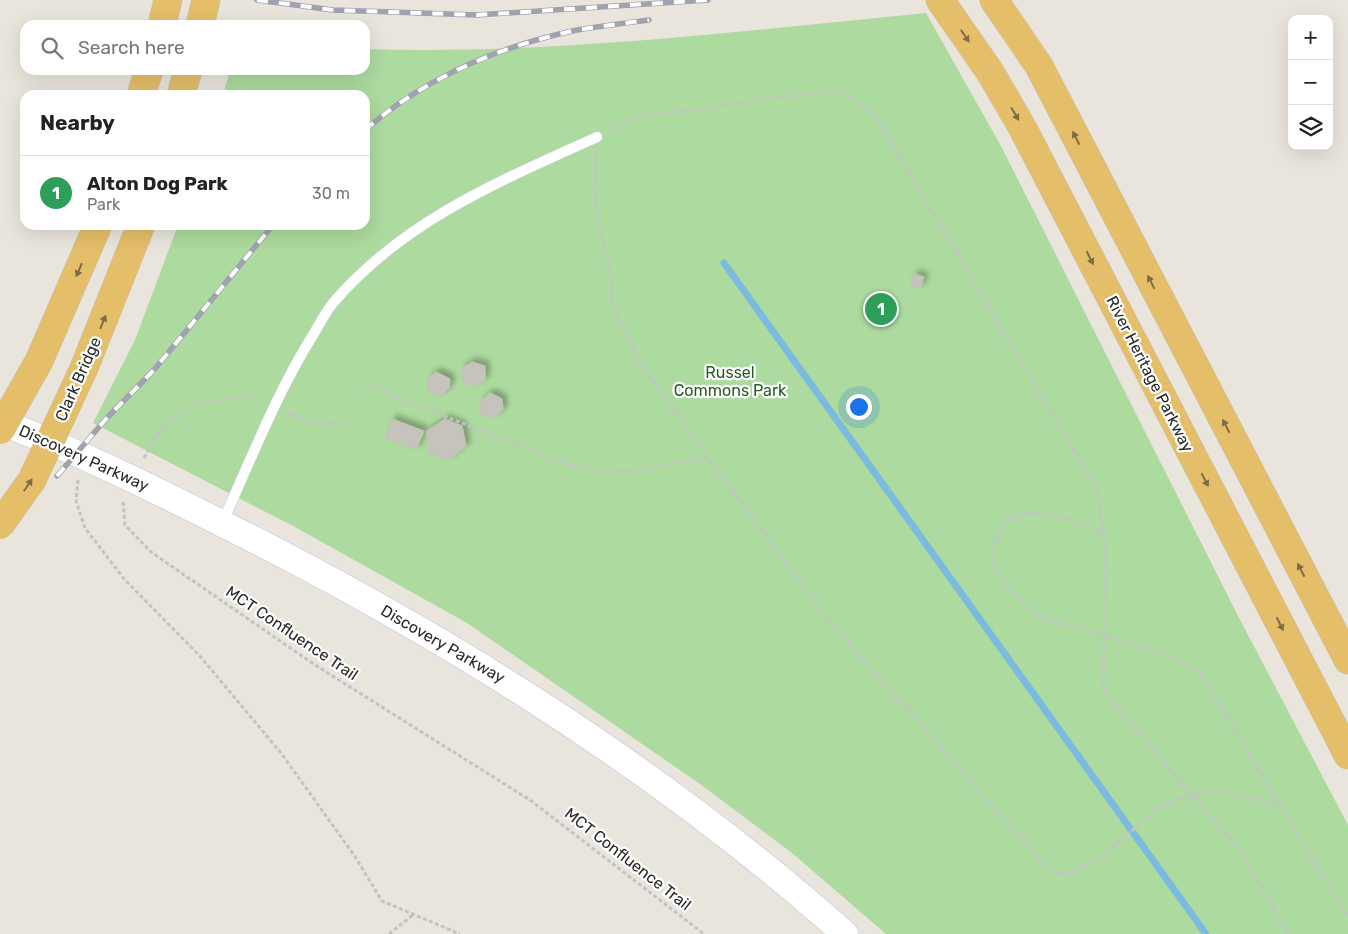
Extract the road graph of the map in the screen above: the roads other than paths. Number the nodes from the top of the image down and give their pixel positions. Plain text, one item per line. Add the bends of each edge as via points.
1 (168, 0) edge
2 (206, 0) edge
3 (940, 0) edge
4 (994, 0) edge
5 (163, 20) edge
6 (201, 20) edge
7 (147, 75) edge
8 (187, 75) edge
9 (143, 90) edge
10 (182, 90) edge
11 (597, 137) road end
12 (96, 230) edge
13 (139, 230) edge
14 (0, 422) edge
15 (0, 430) edge
16 (222, 524) junction
17 (0, 526) edge
18 (1348, 660) edge
19 (1348, 755) edge
20 (845, 934) edge

1 - 5 highway
2 - 6 highway
3 -> 19 highway, River Heritage Parkway via 990,72 1022,127
18 -> 4 highway via 1039,66
7 - 9 highway
8 - 10 highway
11 - 16 lane via 490,185 442,212 373,262 332,304 302,352
12 -> 15 highway, bridge via 39,361
17 -> 13 highway, Clark Bridge, bridge via 36,471 84,368
14 - 16 street, Discovery Parkway via 132,478
16 - 20 street, Discovery Parkway via 434,636 525,692 620,755 711,822

